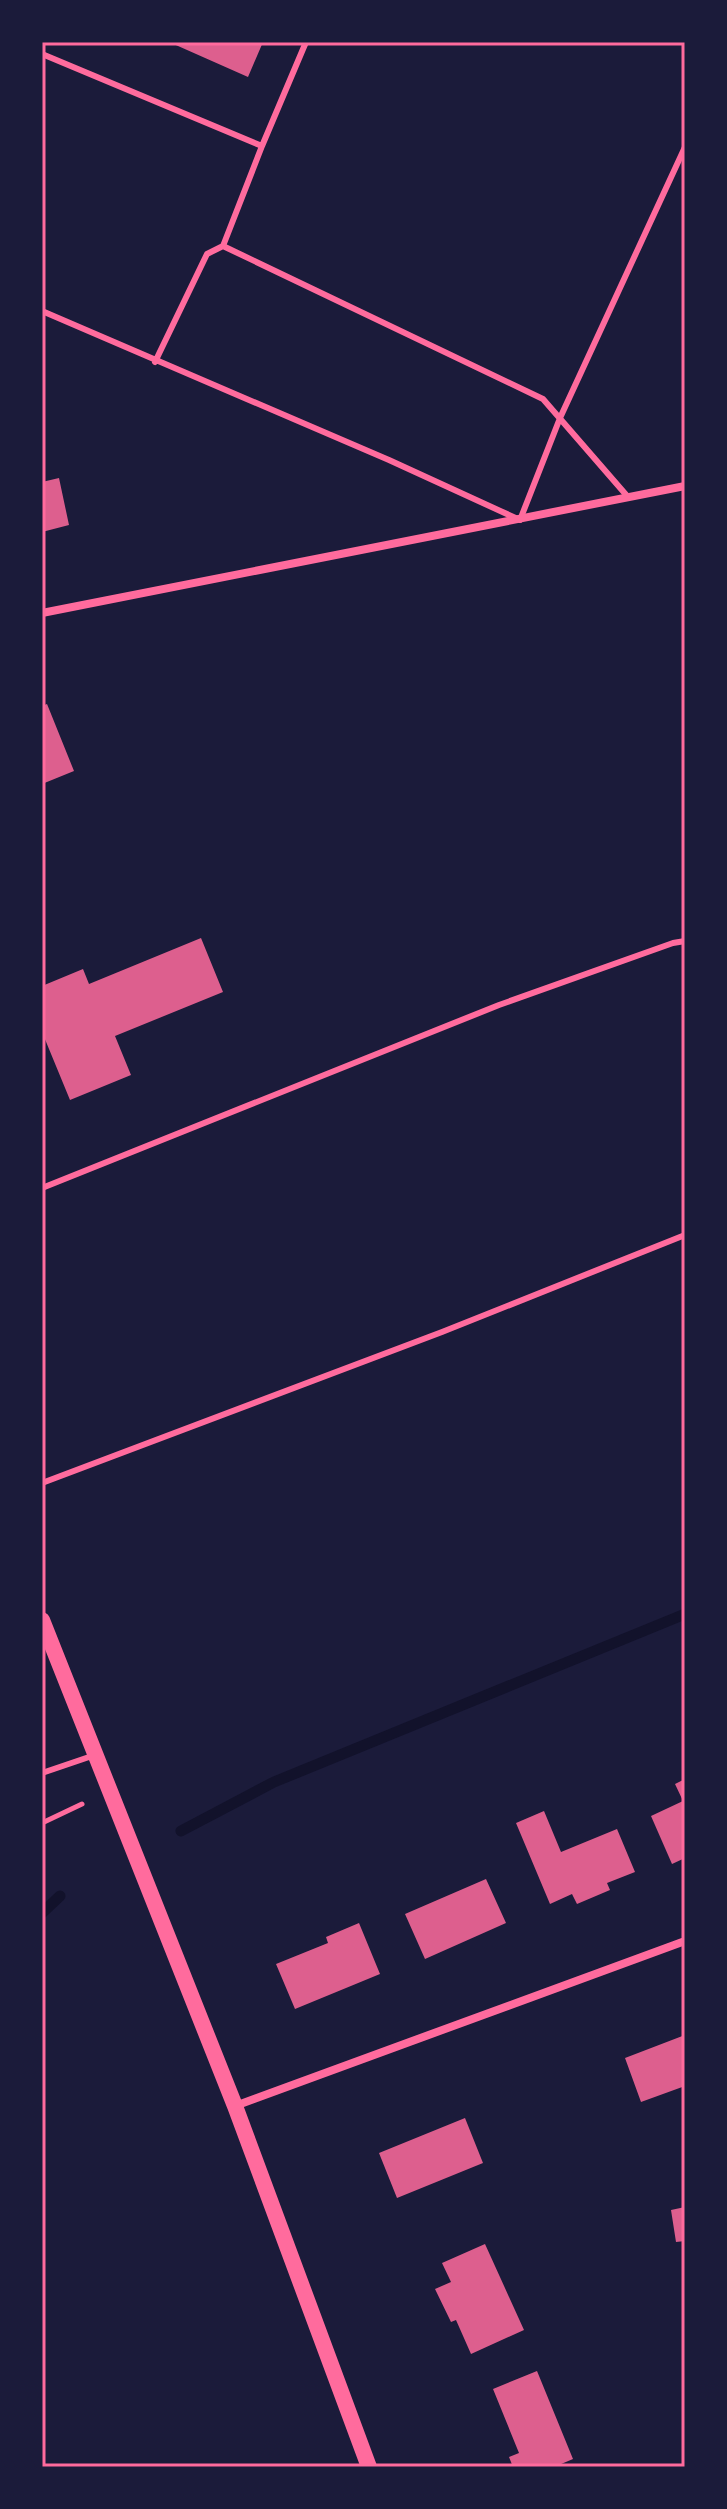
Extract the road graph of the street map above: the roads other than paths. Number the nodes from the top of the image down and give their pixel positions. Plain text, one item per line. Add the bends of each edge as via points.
1 (306, 42) edge
2 (42, 54) edge
3 (262, 146) junction
4 (685, 147) edge
5 (223, 246) junction
6 (42, 311) edge
7 (155, 362) junction
8 (560, 418) junction
9 (685, 486) edge
10 (628, 497) junction
11 (520, 520) junction
12 (42, 613) edge
13 (685, 941) edge
14 (42, 1188) edge
15 (685, 1235) edge
16 (42, 1483) edge
17 (42, 1620) edge
18 (96, 1755) junction
19 (42, 1773) edge
20 (685, 1941) edge
21 (235, 2106) junction
22 (369, 2467) edge

1 - 3 lane
2 - 3 lane
3 - 5 lane
4 - 8 lane
5 - 7 lane via 207,254
5 - 8 lane via 543,399
6 - 7 lane
7 - 11 lane
8 - 10 lane
8 - 11 lane
9 - 10 street
10 - 11 street
11 - 12 street
13 - 14 lane via 499,1005
15 - 16 lane
17 - 18 main road
18 - 19 lane
18 - 21 main road
20 - 21 street
21 - 22 main road

